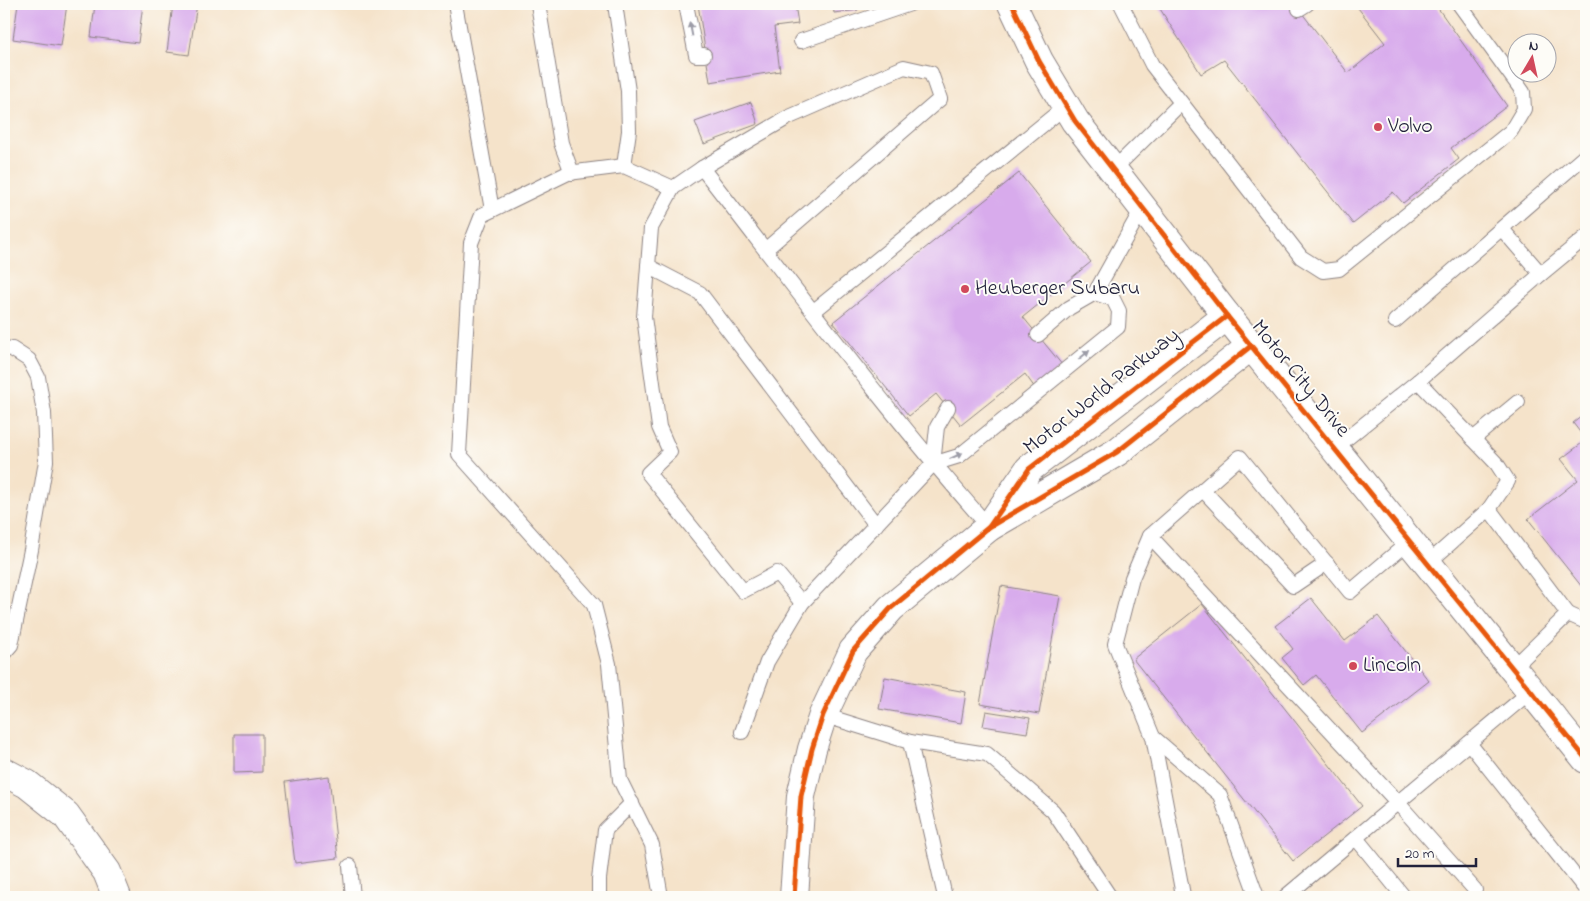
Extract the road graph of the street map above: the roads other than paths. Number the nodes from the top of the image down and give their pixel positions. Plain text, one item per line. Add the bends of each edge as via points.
1 (455, 4) edge
2 (538, 4) edge
3 (615, 4) edge
4 (686, 4) edge
5 (910, 4) edge
6 (1012, 4) edge
7 (1121, 4) edge
8 (1459, 4) edge
9 (801, 41) dead end
10 (700, 55) dead end
11 (1181, 103) junction
12 (1066, 106) junction
13 (1586, 156) edge
14 (624, 166) junction
15 (702, 168) junction
16 (1113, 170) junction
17 (572, 173) junction
18 (673, 188) junction
19 (1143, 207) junction
20 (492, 210) junction
21 (1502, 229) junction
22 (1586, 237) edge
23 (766, 250) junction
24 (648, 266) junction
25 (1541, 274) junction
26 (1094, 293) junction
27 (814, 311) junction
28 (1227, 316) junction
29 (1395, 321) dead end
30 (1038, 335) dead end
31 (1251, 346) junction
32 (4, 348) edge
33 (1418, 381) junction
34 (1518, 402) dead end
35 (948, 408) dead end
36 (1473, 439) junction
37 (1335, 448) junction
38 (934, 464) junction
39 (1202, 490) junction
40 (1489, 509) junction
41 (876, 525) junction
42 (988, 527) junction
43 (1150, 536) junction
44 (1410, 541) junction
45 (1327, 563) junction
46 (1427, 564) junction
47 (802, 604) junction
48 (1568, 614) junction
49 (1586, 622) edge
50 (4, 652) edge
51 (1513, 668) junction
52 (1531, 691) junction
53 (823, 715) junction
54 (742, 732) dead end
55 (1153, 737) junction
56 (910, 742) junction
57 (1469, 743) junction
58 (1586, 759) edge
59 (4, 772) edge
60 (632, 803) junction
61 (1398, 803) junction
62 (1356, 838) junction
63 (350, 866) dead end
64 (1474, 890) dead end
65 (1586, 890) edge
66 (1183, 896) dead end
67 (117, 897) edge
68 (353, 897) edge
69 (599, 897) edge
70 (661, 897) edge
71 (794, 897) edge
72 (945, 897) edge
73 (1110, 897) edge
74 (1257, 897) edge
75 (1285, 897) edge
76 (1404, 897) edge

1 - 20 lane
2 - 17 lane via 561,143
3 - 14 lane via 628,91 630,131
10 -> 4 lane
5 - 9 lane
6 - 12 street, Motor City Drive via 1039,61
7 - 11 lane via 1152,65
8 - 11 lane via 1523,92 1524,109 1511,131 1339,269 1323,270 1301,257
11 - 16 lane
12 - 16 street, Motor City Drive
12 - 27 lane
13 - 21 lane
14 - 17 lane
14 - 18 lane
15 - 18 lane
15 - 23 lane
15 - 23 lane via 787,118 904,67 931,74 940,99
16 - 19 street, Motor City Drive
17 - 20 lane
18 - 24 lane via 652,228
19 - 26 lane
19 - 28 street, Motor City Drive
20 - 60 lane via 482,215 471,243 459,454 594,606 609,664 620,780
21 - 25 lane
21 - 29 lane
22 - 25 lane
23 - 27 lane
24 - 41 lane via 700,293
24 - 47 lane via 644,317 660,427 670,452 648,472 743,591 777,573
25 - 33 lane
26 - 30 lane via 1069,308
38 -> 26 lane via 959,456 1118,327 1119,311 1114,299
27 - 38 lane
28 - 31 street, Motor City Drive
28 - 42 street, Motor World Parkway via 1029,469
31 - 37 street, Motor City Drive
31 - 42 street, Motor World Parkway via 1117,452
32 - 50 lane via 12,349 29,360 38,377 44,413 46,461 11,645
33 - 36 lane
33 - 37 lane
34 - 36 lane
35 - 38 lane via 937,428
36 - 40 lane via 1498,464 1508,481
37 - 44 street, Motor City Drive
38 - 41 lane
38 - 42 lane
39 - 43 lane
39 - 45 lane via 1292,586
39 - 45 lane via 1240,457
40 - 46 lane
40 - 48 lane
41 - 47 lane
42 - 53 street, Motor World Parkway via 891,608 853,651
43 - 55 lane via 1132,578 1115,644
43 - 61 lane
44 - 45 lane via 1350,592
44 - 46 street, Motor City Drive
46 - 51 street, Motor City Drive
47 - 54 lane via 767,662
48 - 49 lane
48 - 51 lane
51 - 52 street, Motor City Drive
52 - 57 lane
52 - 58 street, Motor City Drive
53 - 56 lane
53 - 71 street, Motor World Parkway via 801,796
55 - 66 lane
55 - 74 lane via 1220,795
56 - 72 lane
56 - 73 lane via 987,754 1052,811
57 - 61 lane
57 - 65 lane
59 - 67 street via 27,784 66,815 107,872
60 - 69 lane via 605,830
60 - 70 lane via 652,844
61 - 62 lane
61 - 64 lane
62 - 75 lane
62 - 76 lane
63 - 68 lane

